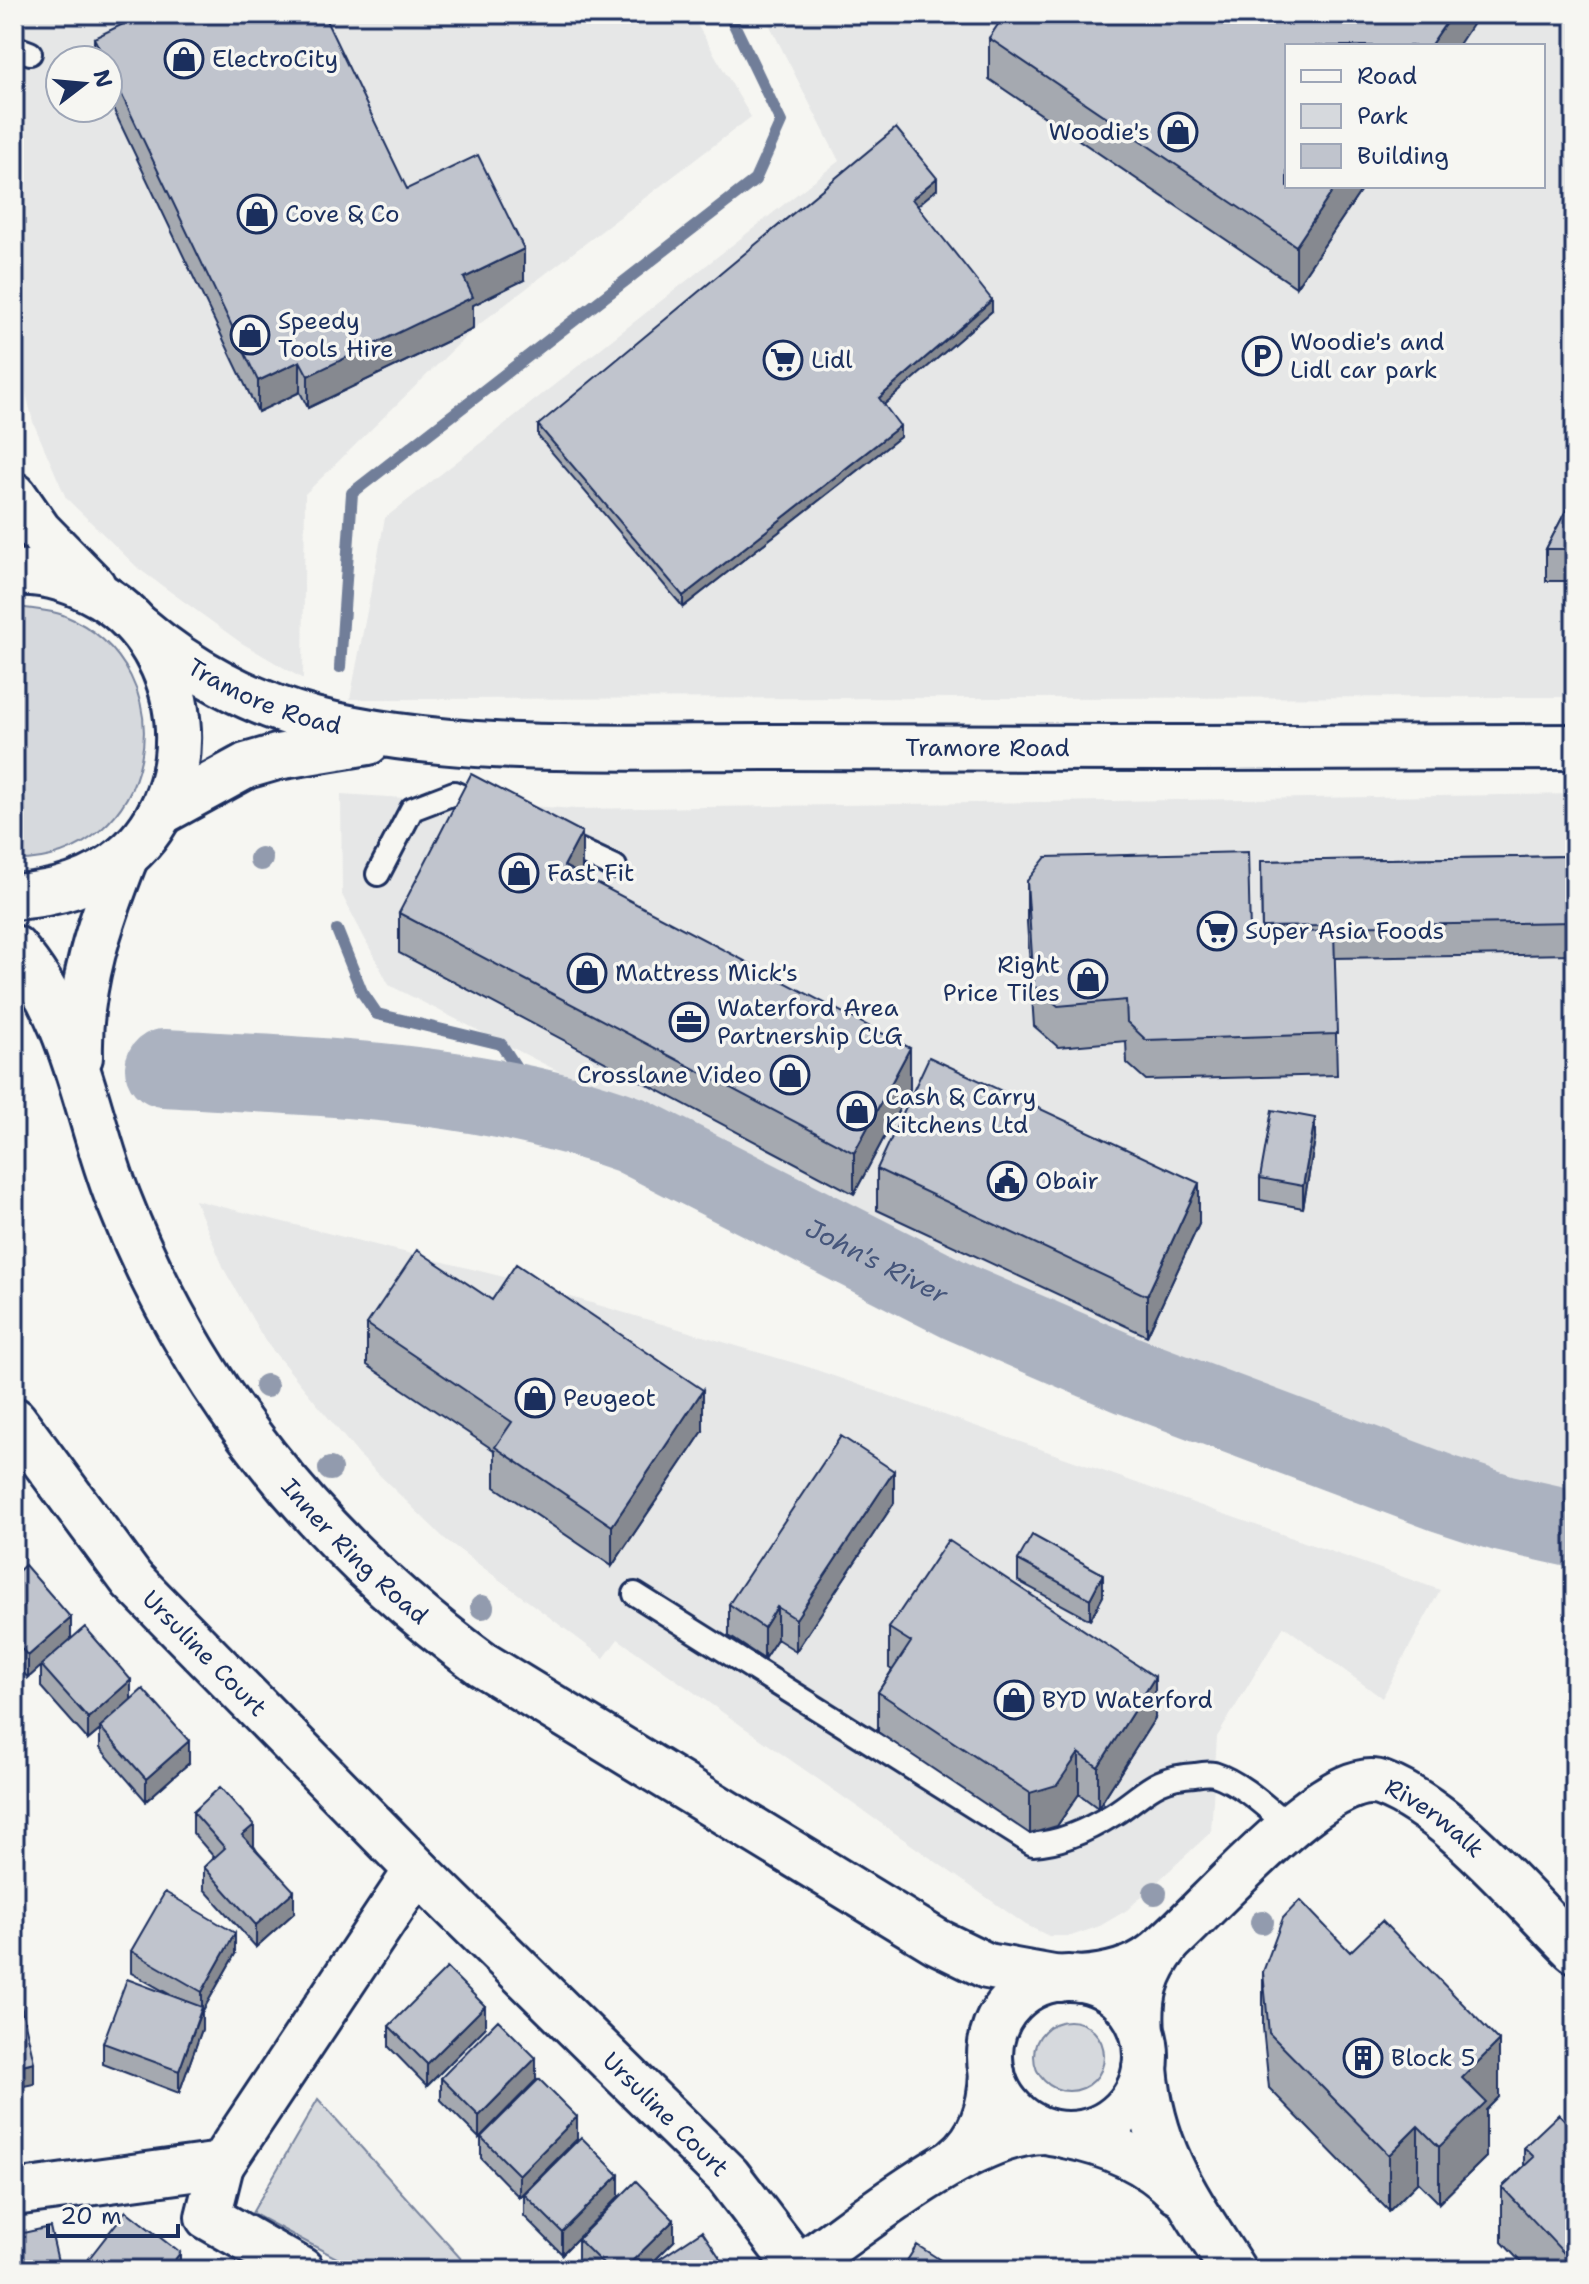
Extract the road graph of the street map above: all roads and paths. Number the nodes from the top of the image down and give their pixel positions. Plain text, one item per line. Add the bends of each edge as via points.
1 (14, 495) edge
2 (14, 573) edge
3 (128, 616) junction
4 (402, 735) junction
5 (1575, 747) edge
6 (160, 813) junction
7 (507, 818) edge
8 (534, 830) edge
9 (126, 856) junction
10 (615, 867) dead end
11 (378, 874) dead end
12 (14, 897) edge
13 (14, 948) edge
14 (83, 1087) junction
15 (14, 1420) edge
16 (635, 1594) dead end
17 (1290, 1827) junction
18 (417, 1870) junction
19 (936, 1941) junction
20 (1169, 1943) junction
21 (1575, 1950) edge
22 (1069, 1979) junction
23 (1144, 2049) junction
24 (991, 2063) junction
25 (1054, 2133) junction
26 (952, 2163) junction
27 (221, 2165) junction
28 (14, 2193) edge
29 (1185, 2199) junction
30 (798, 2269) edge
31 (301, 2270) edge
32 (1233, 2270) edge

1 - 3 main road via 61,556
2 - 3 main road via 55,577 87,588
3 - 4 main road, Tramore Road via 167,652 288,712
3 - 6 main road via 159,655 179,718 173,783
4 - 5 main road, Tramore Road via 525,745
4 - 6 main road, Tramore Road via 246,766
6 - 9 main road
7 - 11 lane via 454,793 412,809
8 - 10 lane
9 - 12 main road via 73,887
9 - 14 main road via 97,933 82,995
13 - 14 main road, Inner Ring Road via 60,1020
14 - 19 main road, Inner Ring Road via 116,1193 181,1335 269,1464 370,1574 482,1664
15 - 18 main road, Ursuline Court via 132,1580
16 - 17 lane via 1033,1844 1076,1833 1111,1816 1155,1782 1179,1775 1213,1774 1257,1799
17 - 20 main road, Riverwalk
17 - 21 main road, Riverwalk via 1347,1786 1380,1783 1442,1819
18 - 27 main road
18 - 30 main road, Ursuline Court via 728,2176
19 - 22 main road, Inner Ring Road via 987,1966
19 - 24 main road, Inner Ring Road via 960,1969 976,2001
20 - 22 main road via 1128,1970
20 - 23 main road via 1143,1989
22 - 23 main road via 1101,1985 1119,1997
22 - 24 main road via 1038,1984 1004,2011
23 - 25 main road via 1135,2095 1117,2117 1092,2130
23 - 29 main road via 1156,2133
24 - 25 main road via 1013,2111
24 - 26 main road, Ursuline Court via 989,2104 969,2147
25 - 26 main road, Ursuline Court via 1003,2137
25 - 29 main road via 1135,2159
26 - 30 main road, Ursuline Court
27 - 28 main road
27 - 31 main road via 208,2217
29 - 32 main road

